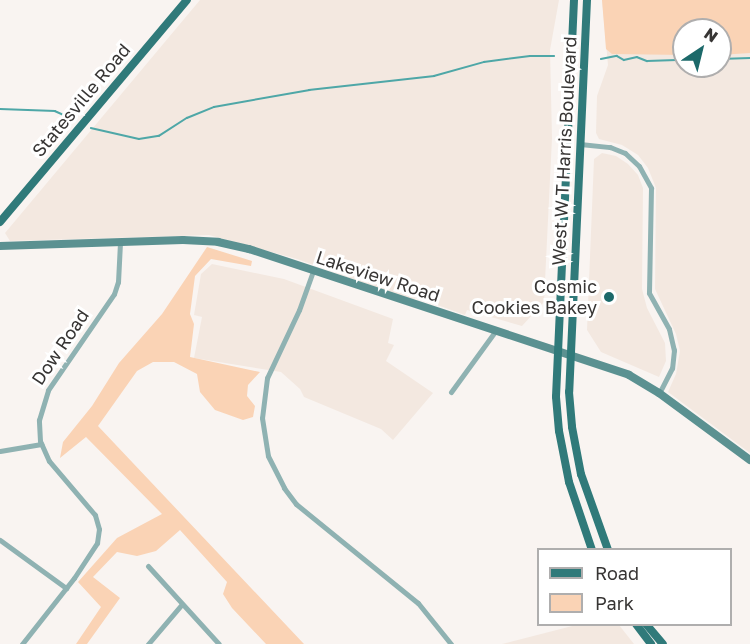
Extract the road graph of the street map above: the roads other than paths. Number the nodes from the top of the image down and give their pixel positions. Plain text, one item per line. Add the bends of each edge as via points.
1 (187, 0) edge
2 (574, 0) edge
3 (587, 0) edge
4 (580, 144) junction
5 (0, 222) edge
6 (120, 242) junction
7 (0, 246) edge
8 (313, 271) junction
9 (496, 330) junction
10 (556, 349) junction
11 (570, 354) junction
12 (451, 392) dead end
13 (659, 393) junction
14 (41, 444) junction
15 (0, 451) edge
16 (750, 460) edge
17 (578, 513) junction
18 (0, 540) edge
19 (592, 548) edge
20 (597, 548) edge
21 (608, 548) edge
22 (148, 566) dead end
23 (66, 588) junction
24 (182, 604) junction
25 (638, 626) edge
26 (648, 626) edge
27 (655, 626) edge
28 (22, 644) edge
29 (148, 644) edge
30 (219, 644) edge
31 (451, 644) edge
32 (651, 644) edge
33 (663, 644) edge
34 (669, 644) edge

1 - 5 main road, Statesville Road
2 - 10 main road, West W T Harris Boulevard
3 - 4 main road, West W T Harris Boulevard
4 - 11 main road, West W T Harris Boulevard
4 - 13 street via 625,153 639,165 651,188 649,292 669,329 674,350 672,368
6 - 7 main road, Lakeview Road
6 - 8 main road, Lakeview Road via 218,242
6 - 14 street, Dow Road via 114,294 45,396 39,420
8 - 9 main road, Lakeview Road
8 - 31 street via 267,378 262,418 268,456 296,504 418,603
9 - 10 main road, Lakeview Road
9 - 12 street
10 - 11 main road, Lakeview Road
10 - 17 main road, West W T Harris Boulevard via 559,431
11 - 13 main road, Lakeview Road via 629,375
11 - 21 main road, West W T Harris Boulevard via 570,409 576,450 588,499
13 - 16 main road, Lakeview Road
14 - 15 street
14 - 23 street, Dow Road via 54,469 91,510 98,525 95,550
17 - 19 main road, West W T Harris Boulevard
17 - 20 main road
18 - 23 street
22 - 24 street
23 - 28 street, Dow Road
24 - 29 street
24 - 30 street
25 - 32 main road
26 - 33 main road
27 - 34 main road

